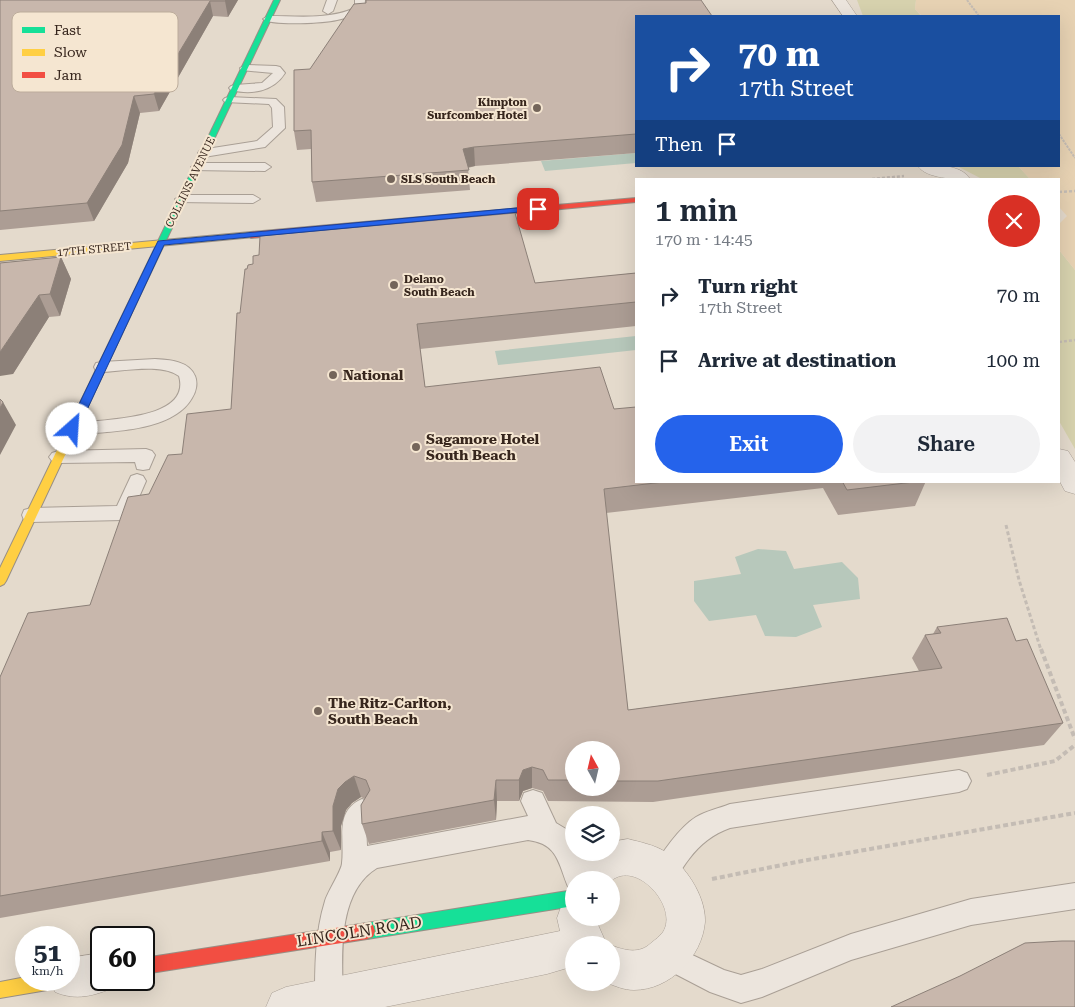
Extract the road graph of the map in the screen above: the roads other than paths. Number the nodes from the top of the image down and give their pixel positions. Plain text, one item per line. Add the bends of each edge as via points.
1 (277, 0) edge
2 (332, 0) edge
3 (360, 0) edge
4 (839, 0) edge
5 (328, 11) dead end
6 (849, 15) edge
7 (268, 20) junction
8 (245, 68) junction
9 (234, 88) junction
10 (229, 100) junction
11 (204, 153) junction
12 (197, 167) junction
13 (265, 167) dead end
14 (930, 167) edge
15 (959, 178) edge
16 (182, 199) junction
17 (252, 199) dead end
18 (635, 200) edge
19 (161, 243) junction
20 (0, 258) edge
21 (102, 367) junction
22 (72, 429) junction
23 (58, 457) junction
24 (1060, 460) edge
25 (1075, 484) edge
26 (31, 515) junction
27 (0, 581) edge
28 (959, 781) road end
29 (533, 801) dead end
30 (362, 811) edge
31 (546, 830) junction
32 (355, 868) junction
33 (574, 871) edge
34 (592, 871) edge
35 (665, 872) junction
36 (1075, 896) edge
37 (565, 899) edge
38 (330, 936) junction
39 (565, 949) edge
40 (669, 958) junction
41 (620, 963) edge
42 (155, 964) edge
43 (15, 987) edge
44 (0, 990) edge
45 (329, 1000) junction
46 (286, 1007) edge

1 - 7 main road, COLLINS AVENUE
2 - 5 lane
3 - 7 lane via 360,9 337,18
4 - 6 street
7 - 8 main road, COLLINS AVENUE
8 - 9 main road, COLLINS AVENUE
8 - 9 lane via 276,69 280,73 269,86
9 - 10 main road, COLLINS AVENUE
10 - 11 main road, COLLINS AVENUE
10 - 11 lane via 272,101 278,107 279,128 261,144
11 - 12 main road, COLLINS AVENUE
12 - 13 lane
12 - 16 main road, COLLINS AVENUE
14 - 15 street
16 - 17 lane
16 - 19 main road, COLLINS AVENUE
18 - 19 main road, 17TH STREET
19 - 20 main road, 17TH STREET
19 - 21 main road, COLLINS AVENUE
21 - 22 main road, COLLINS AVENUE
21 - 22 lane via 175,366 188,376 189,384 186,394 174,408 160,415
22 - 23 main road, COLLINS AVENUE
23 - 26 main road, COLLINS AVENUE
23 - 26 lane via 146,455 123,513
24 - 25 street
26 - 27 main road, COLLINS AVENUE
28 - 35 lane via 730,816 705,825 681,849
29 - 31 lane
30 - 32 lane via 354,822
31 - 32 lane via 528,828 373,856
31 - 33 lane via 563,842
32 - 38 lane via 342,888
34 - 35 street via 619,858 635,858
35 - 40 street via 677,887 684,905 685,924 680,942
36 - 40 lane via 971,912 851,947 762,983 741,988 720,982
37 - 38 main road, LINCOLN ROAD
38 - 42 main road, LINCOLN ROAD
38 - 45 lane
39 - 45 street
40 - 41 street via 653,967 634,971
43 - 44 main road
45 - 46 street

